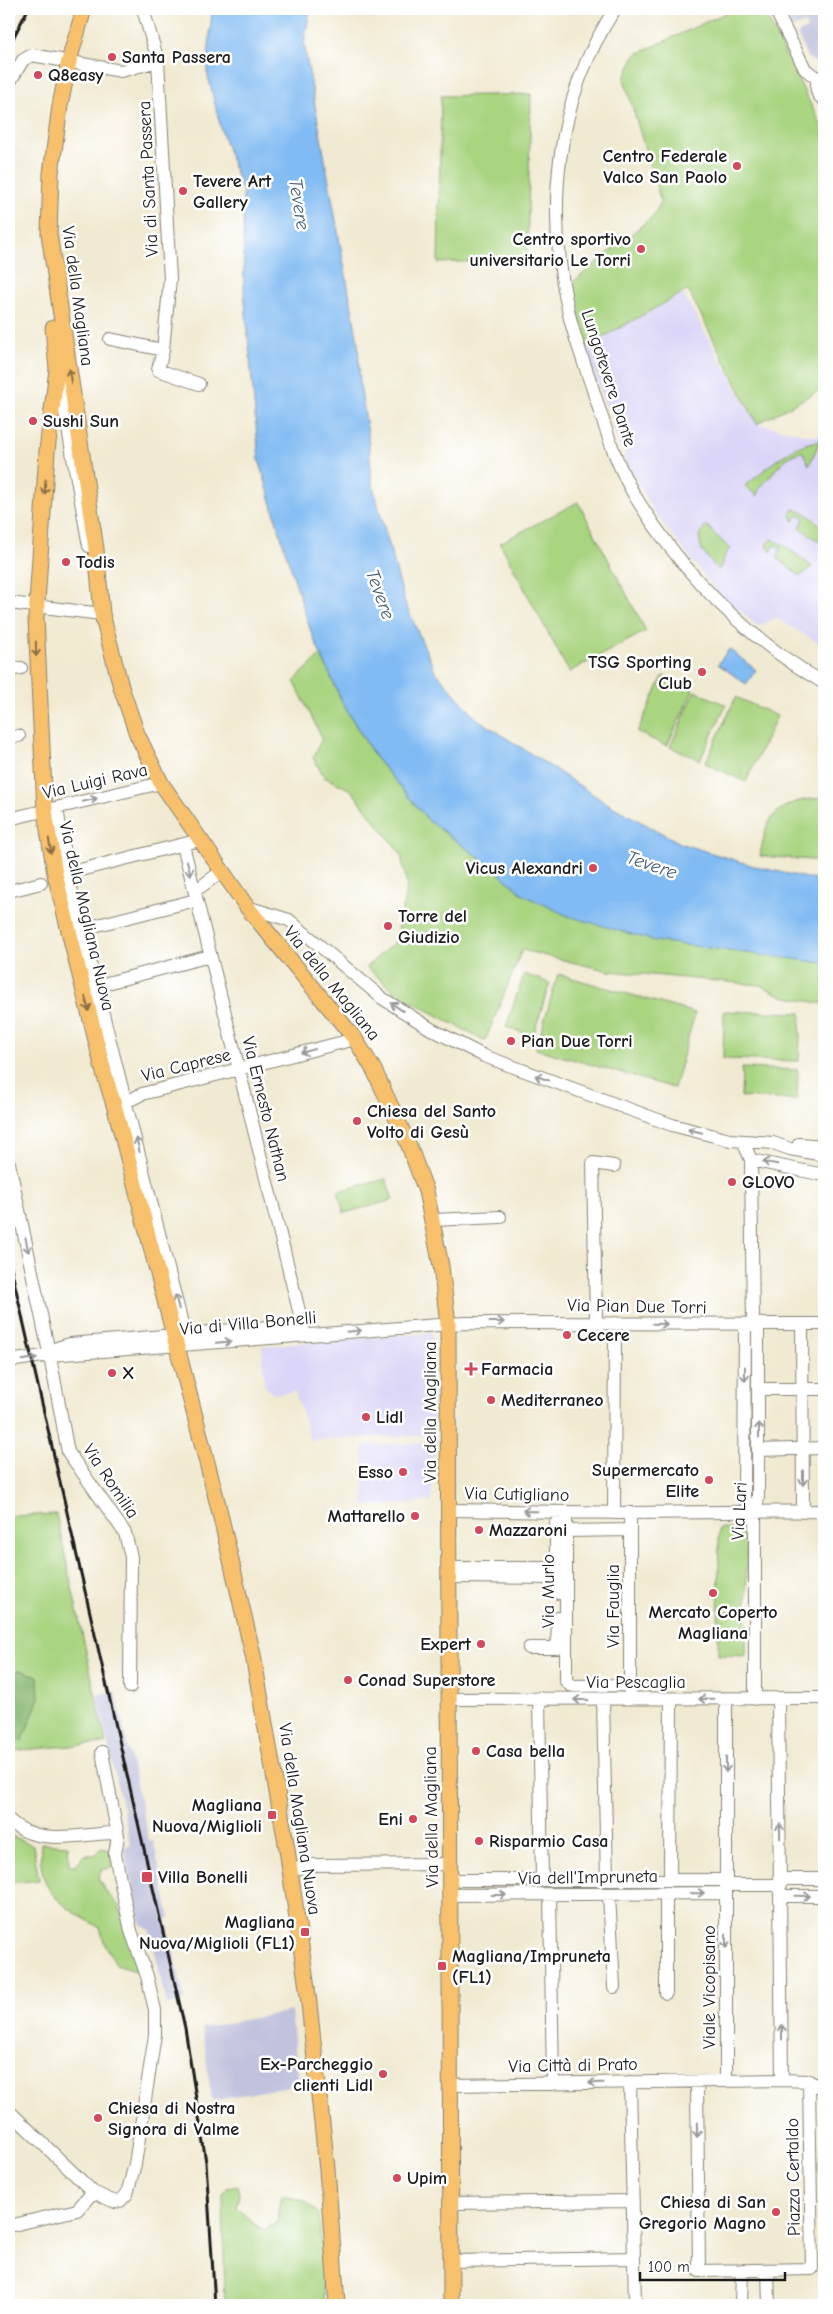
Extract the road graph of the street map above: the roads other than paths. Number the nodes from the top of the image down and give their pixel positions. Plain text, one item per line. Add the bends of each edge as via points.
1 (84, 9) edge
2 (143, 9) edge
3 (615, 9) edge
4 (774, 9) edge
5 (69, 61) junction
6 (158, 61) junction
7 (821, 77) edge
8 (9, 82) edge
9 (824, 100) edge
10 (50, 245) junction
11 (110, 339) dead end
12 (163, 350) junction
13 (57, 369) junction
14 (199, 384) dead end
15 (74, 438) junction
16 (47, 451) junction
17 (9, 603) edge
18 (37, 606) junction
19 (102, 614) junction
20 (824, 683) edge
21 (160, 783) junction
22 (51, 810) junction
23 (9, 820) edge
24 (200, 840) junction
25 (182, 845) junction
26 (76, 871) dead end
27 (222, 871) junction
28 (41, 883) dead end
29 (9, 891) edge
30 (196, 896) junction
31 (247, 906) junction
32 (90, 927) dead end
33 (210, 956) junction
34 (107, 983) dead end
35 (355, 1039) junction
36 (238, 1070) junction
37 (121, 1104) junction
38 (743, 1141) junction
39 (773, 1143) junction
40 (824, 1146) edge
41 (824, 1155) edge
42 (750, 1160) junction
43 (9, 1163) edge
44 (614, 1166) dead end
45 (824, 1175) edge
46 (500, 1217) dead end
47 (434, 1220) junction
48 (596, 1322) junction
49 (614, 1323) junction
50 (448, 1324) junction
51 (802, 1324) junction
52 (824, 1324) edge
53 (752, 1325) junction
54 (304, 1330) junction
55 (178, 1339) junction
56 (50, 1355) junction
57 (9, 1361) edge
58 (824, 1388) edge
59 (759, 1389) junction
60 (802, 1389) junction
61 (824, 1448) edge
62 (803, 1449) junction
63 (759, 1450) junction
64 (449, 1510) junction
65 (824, 1511) edge
66 (566, 1512) junction
67 (803, 1512) junction
68 (614, 1513) junction
69 (630, 1513) junction
70 (755, 1513) junction
71 (561, 1527) junction
72 (630, 1530) junction
73 (448, 1573) junction
74 (529, 1648) dead end
75 (630, 1685) junction
76 (130, 1687) dead end
77 (539, 1698) junction
78 (824, 1698) edge
79 (448, 1699) junction
80 (630, 1699) junction
81 (726, 1699) junction
82 (755, 1699) junction
83 (778, 1699) junction
84 (604, 1700) junction
85 (671, 1700) junction
86 (102, 1752) dead end
87 (9, 1820) edge
88 (112, 1835) junction
89 (450, 1864) junction
90 (290, 1870) junction
91 (670, 1879) junction
92 (824, 1879) edge
93 (542, 1880) junction
94 (607, 1880) junction
95 (726, 1886) junction
96 (781, 1887) junction
97 (450, 1888) junction
98 (666, 1893) junction
99 (610, 1894) junction
100 (550, 1895) junction
101 (824, 1896) edge
102 (614, 1987) dead end
103 (666, 1993) dead end
104 (824, 2078) edge
105 (782, 2080) junction
106 (726, 2081) junction
107 (809, 2081) junction
108 (630, 2082) junction
109 (697, 2082) junction
110 (553, 2084) junction
111 (450, 2086) junction
112 (824, 2086) edge
113 (9, 2111) edge
114 (92, 2192) junction
115 (633, 2201) junction
116 (451, 2203) junction
117 (9, 2226) edge
118 (633, 2258) junction
119 (451, 2261) junction
120 (742, 2270) junction
121 (768, 2270) junction
122 (337, 2305) edge
123 (451, 2305) edge
124 (635, 2305) edge
125 (742, 2305) edge
126 (769, 2305) edge

1 - 5 main road, Via della Magliana
2 - 6 street, Via di Santa Passera
3 - 20 street, Lungotevere Dante via 599,32 576,85 561,148 558,232 569,316 615,455 639,504 692,574 724,608 775,652
4 - 7 street via 805,69
5 - 6 street via 120,71
5 - 8 street via 28,56
5 - 10 main road, Via della Magliana via 51,173
6 - 12 street, Via di Santa Passera via 170,279
7 - 9 street via 817,93
10 - 13 main road, Via della Magliana Nuova via 47,256
15 -> 10 main road, Via della Magliana via 54,254
11 - 12 street
12 - 14 street, Via di Santa Passera via 158,370
13 - 15 street, Via della Magliana
13 - 16 main road, Via della Magliana Nuova
15 - 16 street via 57,439
15 - 19 main road, Via della Magliana
16 -> 18 main road, Via della Magliana Nuova
17 - 18 street
18 - 19 street
18 -> 22 main road, Via della Magliana Nuova via 37,668
19 - 21 main road, Via della Magliana via 128,710
22 -> 21 street, Via Luigi Rava
21 - 24 main road, Via della Magliana
22 - 23 street, Via Luigi Rava
22 - 37 main road, Via della Magliana Nuova via 55,874 104,1073
24 - 25 street
24 - 27 main road, Via della Magliana
25 - 26 street
25 -> 30 street, Via Ernesto Nathan
27 - 30 street
27 - 31 main road, Via della Magliana
28 - 29 street
30 - 32 street
30 - 33 street, Via Ernesto Nathan
31 - 35 main road, Via della Magliana
38 -> 31 street via 657,1121 470,1050 382,998 289,920
33 - 34 street
33 - 36 street, Via Ernesto Nathan
35 -> 36 street, Via Caprese
35 - 47 main road, Via della Magliana via 374,1070 408,1143
36 - 37 street, Via Caprese via 142,1094
36 - 54 street, Via Ernesto Nathan
37 - 55 main road, Via della Magliana Nuova
38 - 39 street
38 - 42 street
39 - 40 street
39 - 41 street via 790,1150
45 -> 42 street
42 - 53 street
43 -> 56 street, Via Romilia
44 - 48 street via 593,1163
46 - 47 street
47 - 50 main road, Via della Magliana
48 - 49 street, Via Pian Due Torri
50 -> 48 street, Via Pian Due Torri
49 -> 53 street, Via Pian Due Torri
49 - 68 street
54 -> 50 street, Via di Villa Bonelli
50 - 64 main road, Via della Magliana
51 - 52 street, Via Pian Due Torri
51 - 53 street, Via Pian Due Torri
51 - 60 street
53 - 59 street, Via Lari
53 -> 70 street via 744,1498
54 - 55 street, Via di Villa Bonelli
55 - 56 street, Via di Villa Bonelli
55 - 90 main road, Via della Magliana Nuova via 251,1644
57 -> 56 street, Via di Villa Bonelli
56 - 76 street, Via Romilia via 68,1452 125,1533 131,1557
58 - 60 street
59 - 60 street
63 -> 59 street, Via Lari
60 - 62 street
61 - 62 street
62 - 63 street
62 -> 67 street
63 - 70 street, Via Lari
66 -> 64 street, Via Cutigliano
64 - 73 main road, Via della Magliana
65 - 67 street, Via Cutigliano
66 - 68 street, Via Cutigliano
66 - 71 street, Via Murlo
67 - 70 street, Via Cutigliano
68 - 69 street, Via Cutigliano
69 - 70 street, Via Cutigliano
69 - 72 street, Via Fauglia
70 - 82 street, Via Lari
71 - 72 street
71 - 73 street via 556,1568
71 - 75 street, Via Murlo via 566,1681 570,1685
72 - 75 street, Via Fauglia
73 - 74 street via 558,1578 557,1648
73 - 79 main road, Via della Magliana
75 - 80 street, Via Fauglia
77 - 79 street, Via Pescaglia
84 -> 77 street, Via Pescaglia
77 - 93 street
78 - 83 street, Via Pescaglia
79 - 89 main road, Via della Magliana
80 - 84 street, Via Pescaglia
80 - 85 street, Via Pescaglia
81 - 82 street, Via Pescaglia
81 -> 85 street, Via Pescaglia
81 -> 95 street, Viale Vicopisano
82 - 83 street, Via Pescaglia
96 -> 83 street
84 - 94 street
85 - 91 street
86 - 88 street
87 - 88 street via 17,1828 40,1835 69,1838
88 - 114 street via 131,1931 150,1986 155,2010 155,2035 131,2186 123,2199 115,2202
89 - 90 street via 311,1865
89 - 97 main road, Via della Magliana
90 - 122 main road, Via della Magliana Nuova via 308,1995 327,2170
91 - 94 street, Via dell'Impruneta
91 - 95 street, Via dell'Impruneta
92 - 96 street, Via dell'Impruneta
93 - 94 street, Via dell'Impruneta
93 - 97 street, Via dell'Impruneta
95 - 96 street, Via dell'Impruneta
98 -> 95 street, Via dell'Impruneta
95 -> 106 street, Viale Vicopisano
96 -> 101 street, Via dell'Impruneta
105 -> 96 street
97 -> 100 street, Via dell'Impruneta
97 - 111 main road, Via della Magliana
98 - 99 street, Via dell'Impruneta
98 - 103 street
99 - 100 street, Via dell'Impruneta
99 - 102 street
100 - 110 street
104 - 107 street
105 - 106 street
105 - 107 street
106 - 109 street
107 - 112 street
107 - 121 street, Piazza Certaldo via 812,2269
108 - 109 street, Via Città di Prato
108 -> 110 street, Via Città di Prato
108 - 115 street
109 -> 120 street, Piazza Certaldo via 699,2270
110 - 111 street, Via Città di Prato
111 - 116 main road, Via della Magliana
113 - 114 street
114 - 117 street via 77,2210
115 - 116 street
115 - 118 street
116 - 119 main road, Via della Magliana
118 - 119 street
118 - 124 street
119 - 123 main road, Via della Magliana
120 - 121 street, Piazza Certaldo
120 - 125 street
121 - 126 street

